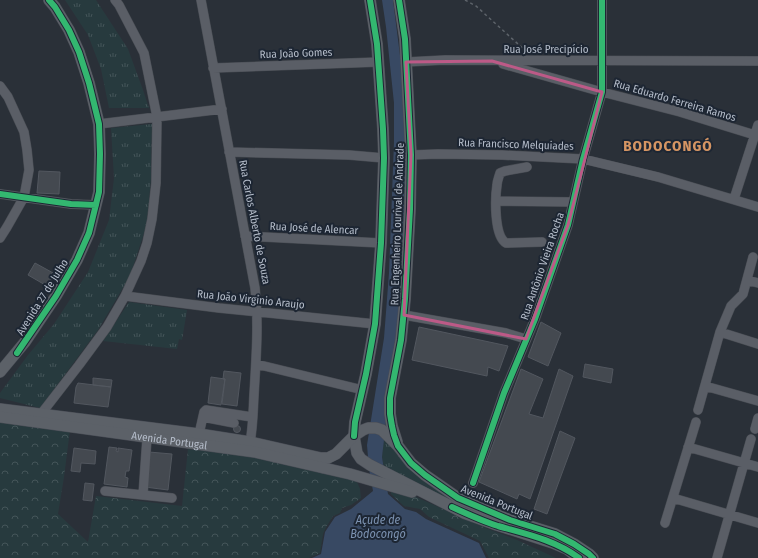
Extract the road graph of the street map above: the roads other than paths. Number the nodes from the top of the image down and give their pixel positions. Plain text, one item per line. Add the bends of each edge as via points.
1 (49, 0) edge
2 (201, 0) edge
3 (370, 0) edge
4 (399, 0) edge
5 (602, 0) edge
6 (117, 2) edge
7 (492, 61) junction
8 (602, 61) junction
9 (758, 61) edge
10 (378, 62) junction
11 (406, 62) junction
12 (213, 68) junction
13 (0, 86) edge
14 (602, 92) junction
15 (222, 109) junction
16 (157, 117) junction
17 (99, 124) junction
18 (758, 125) edge
19 (756, 136) edge
20 (229, 152) junction
21 (411, 155) junction
22 (384, 158) junction
23 (583, 158) junction
24 (527, 168) dead end
25 (0, 194) edge
26 (24, 197) junction
27 (734, 199) junction
28 (496, 201) junction
29 (573, 202) junction
30 (96, 206) junction
31 (758, 206) edge
32 (245, 236) junction
33 (0, 238) edge
34 (542, 242) dead end
35 (381, 243) junction
36 (753, 257) dead end
37 (747, 280) junction
38 (758, 283) edge
39 (125, 296) junction
40 (258, 311) junction
41 (404, 315) junction
42 (375, 324) junction
43 (720, 332) junction
44 (526, 339) junction
45 (758, 344) edge
46 (17, 353) junction
47 (0, 361) edge
48 (256, 364) junction
49 (0, 372) edge
50 (705, 386) junction
51 (363, 390) junction
52 (758, 401) edge
53 (0, 409) edge
54 (698, 410) dead end
55 (41, 414) junction
56 (23, 416) junction
57 (203, 417) junction
58 (252, 417) junction
59 (0, 418) edge
60 (758, 418) edge
61 (696, 422) dead end
62 (234, 423) dead end
63 (755, 429) dead end
64 (199, 434) junction
65 (147, 438) junction
66 (357, 438) junction
67 (751, 439) dead end
68 (398, 446) junction
69 (249, 447) junction
70 (688, 447) junction
71 (744, 463) junction
72 (758, 467) edge
73 (388, 479) junction
74 (473, 483) dead end
75 (105, 491) dead end
76 (143, 495) junction
77 (172, 498) dead end
78 (673, 498) junction
79 (730, 515) junction
80 (665, 523) dead end
81 (758, 523) edge
82 (579, 558) edge
83 (593, 558) edge
84 (717, 558) edge

1 - 17 main road, Avenida 27 de Julho via 69,30 79,52
2 - 12 street, Rua Carlos Alberto de Souza
3 - 10 main road, Rua Engenheiro Lourival de Andrade
4 - 11 main road, Rua Engenheiro Lourival de Andrade
5 - 8 street, Rua Antônio Vieira Rocha
6 - 16 street via 144,53
7 - 8 street, Rua José Precipício
7 - 11 street, Rua José Precipício
7 - 14 street, Rua Eduardo Ferreira Ramos
8 - 9 street, Rua José Precipício
8 - 14 street, Rua Antônio Vieira Rocha
10 - 12 street, Rua João Gomes
10 - 22 main road, Rua Engenheiro Lourival de Andrade
11 - 21 main road, Rua Engenheiro Lourival de Andrade
12 - 15 street, Rua Carlos Alberto de Souza
13 - 26 street via 24,132 29,170
14 - 19 street, Rua Eduardo Ferreira Ramos via 680,112
14 - 23 street, Rua Antônio Vieira Rocha
15 - 16 street
15 - 20 street, Rua Carlos Alberto de Souza
16 - 17 street
16 - 39 street via 156,183 152,219 141,261
17 - 30 main road, Avenida 27 de Julho via 100,154
18 - 19 street
19 - 27 street
20 - 22 street
20 - 32 street, Rua Carlos Alberto de Souza
21 - 23 street, Rua Francisco Melquiades via 495,154
21 - 41 main road, Rua Engenheiro Lourival de Andrade
22 - 35 main road, Rua Engenheiro Lourival de Andrade
23 - 27 street, Rua Francisco Melquiades
23 - 29 street, Rua Antônio Vieira Rocha
24 - 28 street via 500,173
25 - 26 street
26 - 30 street
26 - 33 street
27 - 31 street, Rua Francisco Melquiades
28 - 29 street
28 - 34 street via 498,229 503,241
29 - 44 street, Rua Antônio Vieira Rocha via 568,225
30 - 46 main road, Avenida 27 de Julho via 89,233 77,260
32 - 35 street, Rua José de Alencar
32 - 40 street, Rua Carlos Alberto de Souza
35 - 42 main road, Rua Engenheiro Lourival de Andrade
36 - 37 street
37 - 38 street
37 - 43 street via 743,294 730,306
39 - 40 street, Rua João Virginio Araujo
39 - 55 street via 107,327
40 - 42 street, Rua João Virginio Araujo
40 - 48 street, Rua Carlos Alberto de Souza
41 - 44 street via 506,333
41 - 68 main road, Rua Engenheiro Lourival de Andrade via 390,398 392,426
42 - 51 main road, Rua Engenheiro Lourival de Andrade
43 - 45 street
43 - 50 street
44 - 74 street, Rua Antônio Vieira Rocha
46 - 47 main road
46 - 49 main road, Avenida 27 de Julho
48 - 51 street
48 - 58 street, Rua Carlos Alberto de Souza
50 - 52 street
50 - 54 street
51 - 66 main road, Rua Engenheiro Lourival de Andrade via 355,422
53 - 56 main road, Avenida Portugal
55 - 56 main road, Avenida Portugal
55 - 64 main road, Avenida Portugal
56 - 59 main road, Avenida Portugal
56 - 65 main road, Avenida Portugal
57 - 58 street via 204,412 208,410
57 - 62 street
57 - 64 street
58 - 69 street, Rua Carlos Alberto de Souza
60 - 63 street
61 - 70 street
64 - 69 main road, Avenida Portugal
65 - 69 main road, Avenida Portugal
65 - 76 street
66 - 68 main road, Avenida Portugal via 368,428 376,428 387,434
66 - 69 main road, Avenida Portugal via 328,458
66 - 73 main road, Avenida Portugal via 357,453 361,459
67 - 71 street
68 - 83 main road, Avenida Portugal via 425,476 458,498 510,520 555,534
69 - 73 main road, Avenida Portugal via 350,474
70 - 71 street
70 - 78 street
71 - 72 street
71 - 79 street
73 - 82 main road, Avenida Portugal via 464,513 553,543
75 - 76 street
76 - 77 street
78 - 79 street
78 - 80 street
79 - 81 street
79 - 84 street

